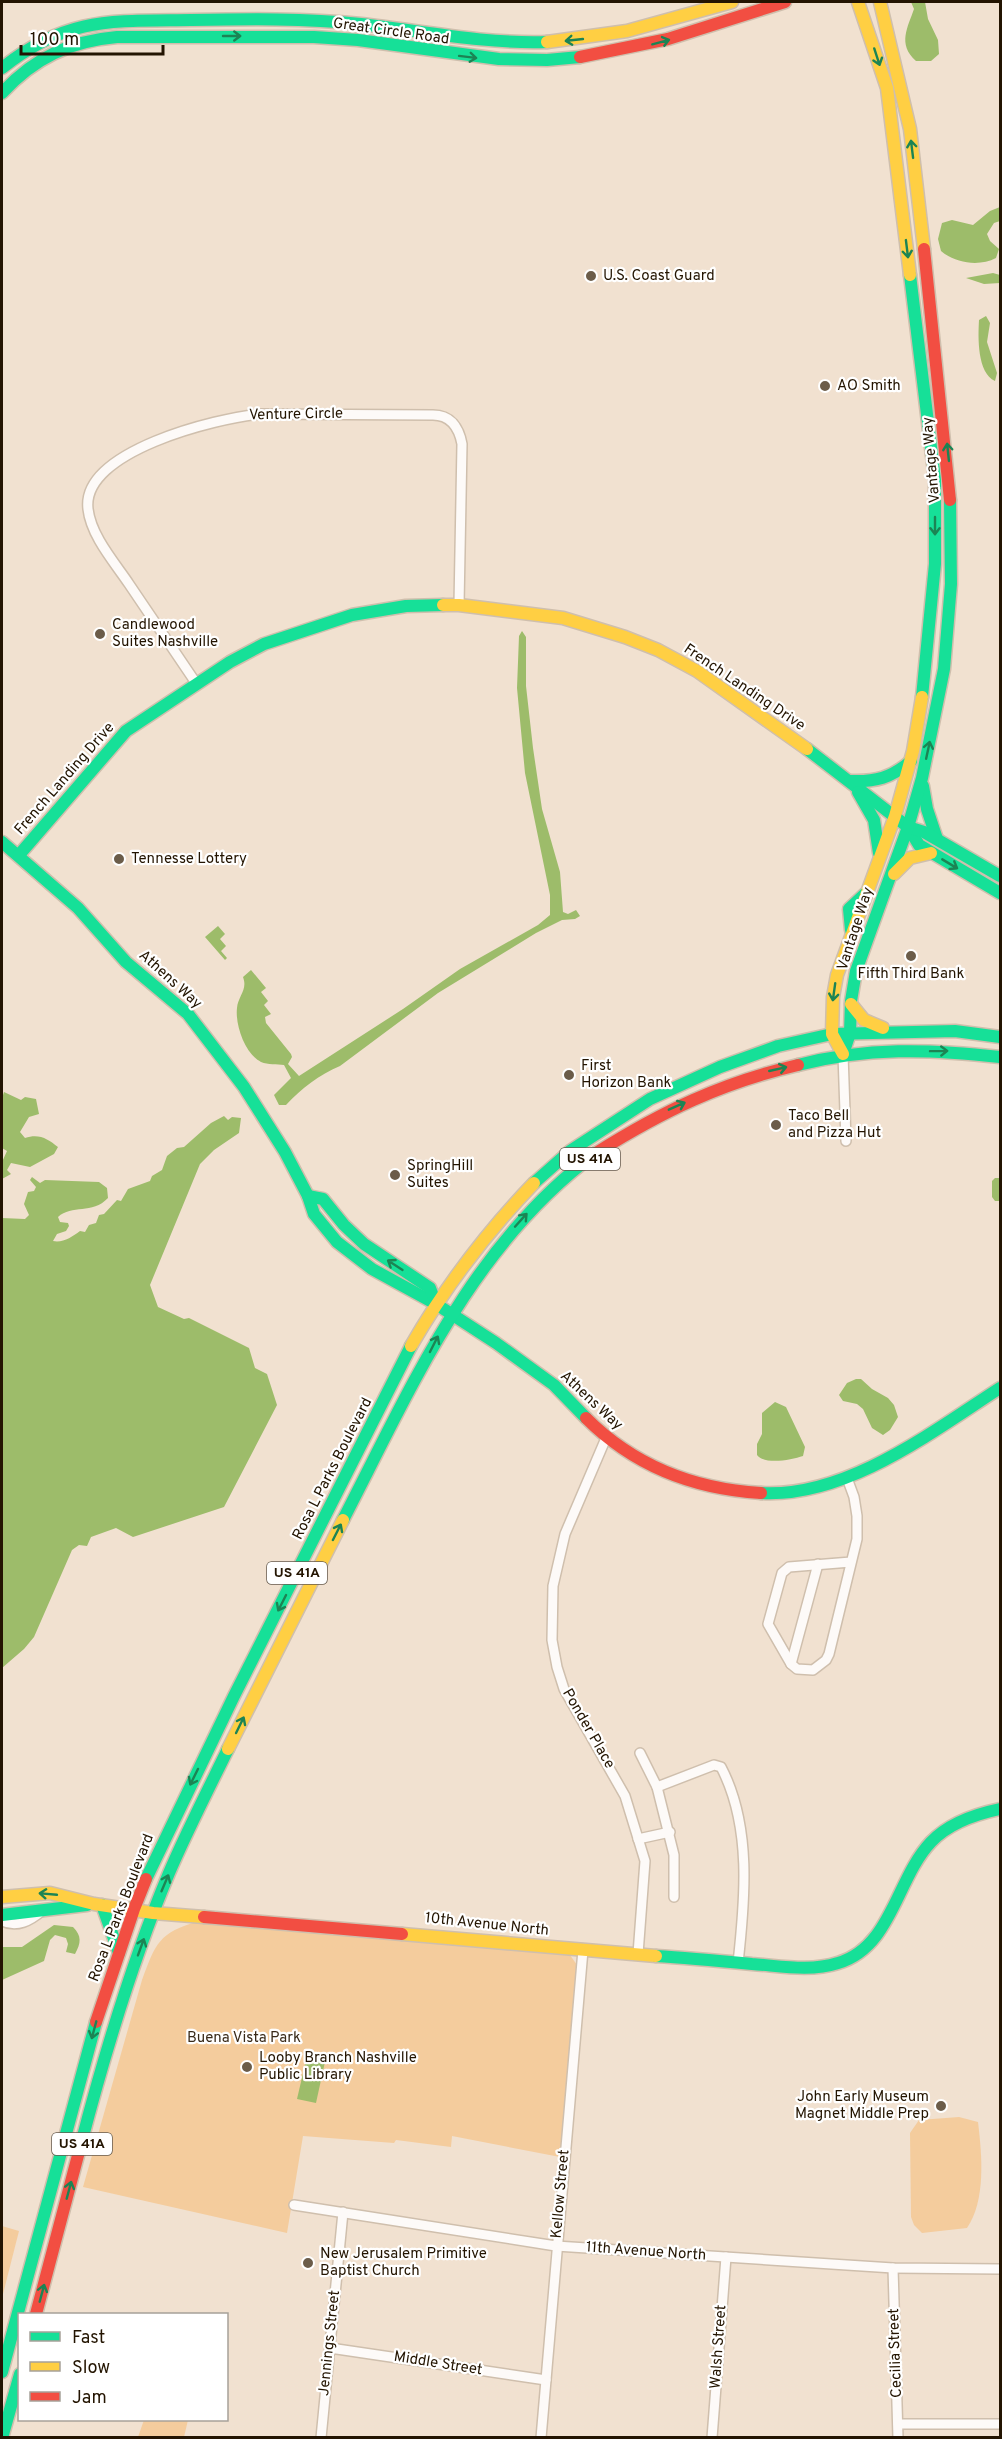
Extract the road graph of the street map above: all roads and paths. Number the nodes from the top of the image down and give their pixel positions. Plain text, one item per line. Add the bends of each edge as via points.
1 (732, 2) edge
2 (785, 2) edge
3 (858, 2) edge
4 (880, 2) edge
5 (2, 68) edge
6 (2, 93) edge
7 (459, 605) junction
8 (196, 683) junction
9 (911, 761) junction
10 (922, 778) junction
11 (850, 781) junction
12 (895, 816) junction
13 (908, 826) junction
14 (937, 840) junction
15 (2, 842) edge
16 (932, 853) junction
17 (19, 855) junction
18 (879, 860) junction
19 (1000, 876) edge
20 (885, 887) junction
21 (1000, 893) edge
22 (851, 1004) junction
23 (900, 1032) junction
24 (850, 1033) junction
25 (832, 1034) junction
26 (1000, 1037) edge
27 (843, 1054) junction
28 (1000, 1057) edge
29 (846, 1141) dead end
30 (436, 1304) junction
31 (450, 1314) junction
32 (1000, 1388) edge
33 (606, 1438) junction
34 (847, 1478) junction
35 (851, 1562) junction
36 (818, 1564) junction
37 (792, 1664) junction
38 (640, 1753) dead end
39 (657, 1787) junction
40 (1000, 1809) edge
41 (670, 1832) junction
42 (638, 1839) junction
43 (674, 1897) dead end
44 (2, 1898) edge
45 (98, 1904) junction
46 (44, 1909) junction
47 (134, 1909) junction
48 (153, 1912) junction
49 (2, 1915) edge
50 (2, 1921) edge
51 (583, 1950) junction
52 (119, 1953) junction
53 (638, 1954) junction
54 (738, 1963) junction
55 (294, 2205) dead end
56 (344, 2212) junction
57 (556, 2246) junction
58 (726, 2257) junction
59 (893, 2268) junction
60 (1000, 2269) edge
61 (36, 2313) edge
62 (330, 2348) junction
63 (2, 2372) edge
64 (546, 2380) junction
65 (18, 2381) edge
66 (898, 2424) junction
67 (1000, 2424) edge
68 (2, 2438) edge
69 (321, 2438) edge
70 (541, 2438) edge
71 (712, 2438) edge
72 (898, 2438) edge

1 -> 5 street, Great Circle Road via 638,30 543,43 482,42 364,24 278,18 111,20 47,37
6 -> 2 street, Great Circle Road via 25,70 55,51 99,39 331,38 489,59 548,60 657,43
3 -> 9 street, Vantage Way via 887,88 935,480 928,653
10 -> 4 street, Vantage Way via 947,640 951,498 910,129
7 - 8 street, French Landing Drive via 406,606 352,615 264,644
7 - 8 street, Venture Circle via 462,444 458,430 446,417 260,414 190,428 158,440 110,468 94,484 87,507 110,556
7 - 11 street, French Landing Drive via 563,618 658,650 697,671
8 - 17 street, French Landing Drive via 126,731
9 - 11 street via 883,781
9 - 12 street, Vantage Way
10 - 13 street, Vantage Way
10 - 14 street
11 - 12 street, French Landing Drive
11 - 18 street via 874,820
12 - 13 street, French Landing Drive
12 - 18 street, Vantage Way
13 - 14 street, French Landing Drive
13 - 16 street, French Landing Drive via 919,845
13 - 20 street, Vantage Way
14 - 19 street, French Landing Drive
15 - 17 street, Athens Way
16 - 20 street via 916,853 902,863
16 -> 21 street, French Landing Drive
17 - 30 street, Athens Way via 78,908 126,962 188,1014 244,1087 285,1152 314,1214 350,1253
18 -> 25 street, Vantage Way via 837,975
20 - 22 street, Vantage Way via 856,971
22 - 23 street via 862,1020 872,1026
22 - 24 street, Vantage Way
23 - 24 street, Rosa L Parks Boulevard / US 41A
23 - 26 street, Rosa L Parks Boulevard / US 41A via 955,1031
24 - 25 street, Rosa L Parks Boulevard / US 41A
24 - 27 street, Vantage Way
25 - 27 street
25 - 30 street, Rosa L Parks Boulevard / US 41A via 778,1046 720,1067 665,1092 570,1151 536,1181 482,1242
27 -> 28 street, Rosa L Parks Boulevard / US 41A via 965,1050
27 - 29 street
31 -> 27 street, Rosa L Parks Boulevard / US 41A via 483,1265 521,1220 572,1172 609,1145 666,1111 722,1086
30 - 31 street, Athens Way
30 -> 47 street, Rosa L Parks Boulevard / US 41A via 234,1696
31 - 33 street, Athens Way via 554,1385
48 -> 31 street, Rosa L Parks Boulevard / US 41A via 247,1709
32 - 34 street, Athens Way via 929,1434
33 - 34 street, Athens Way via 677,1478 724,1490 774,1494
33 - 42 street, Ponder Place via 565,1534 553,1586 552,1640 564,1689 625,1796
34 - 35 street via 858,1516
35 - 36 street
35 - 37 street via 826,1660 813,1670 797,1669
36 - 37 street
36 - 37 street via 789,1567 782,1573 768,1624
38 - 39 street
39 - 41 street
39 - 54 street via 714,1765 721,1767 738,1820 744,1875
40 - 54 street, 10th Avenue North via 962,1822 932,1841 909,1872 875,1939 856,1956 813,1969
41 - 42 street
41 - 43 street
42 - 53 street, Ponder Place via 645,1861
45 -> 44 street via 50,1893
45 - 46 street
45 - 47 street
45 - 52 street via 115,1934
46 - 49 street
46 - 50 street via 27,1922
47 - 48 street, 10th Avenue North
47 - 52 street, Rosa L Parks Boulevard / US 41A
48 - 51 street, 10th Avenue North
61 -> 48 street, Rosa L Parks Boulevard / US 41A via 121,2002
51 - 53 street, 10th Avenue North
51 - 57 street, Kellow Street
52 -> 63 street, Rosa L Parks Boulevard / US 41A via 100,2007
53 - 54 street, 10th Avenue North
55 - 56 street, 11th Avenue North
56 - 57 street, 11th Avenue North
56 - 62 street, Jennings Street
57 - 58 street, 11th Avenue North
57 - 64 street, Kellow Street
58 - 59 street, 11th Avenue North
58 - 71 street, Walsh Street
59 - 60 street, 11th Avenue North
59 - 66 street, Cecilia Street
62 - 64 street, Middle Street
62 - 69 street, Jennings Street
64 - 70 street, Kellow Street
65 - 68 street
66 - 67 street
66 - 72 street, Cecilia Street

